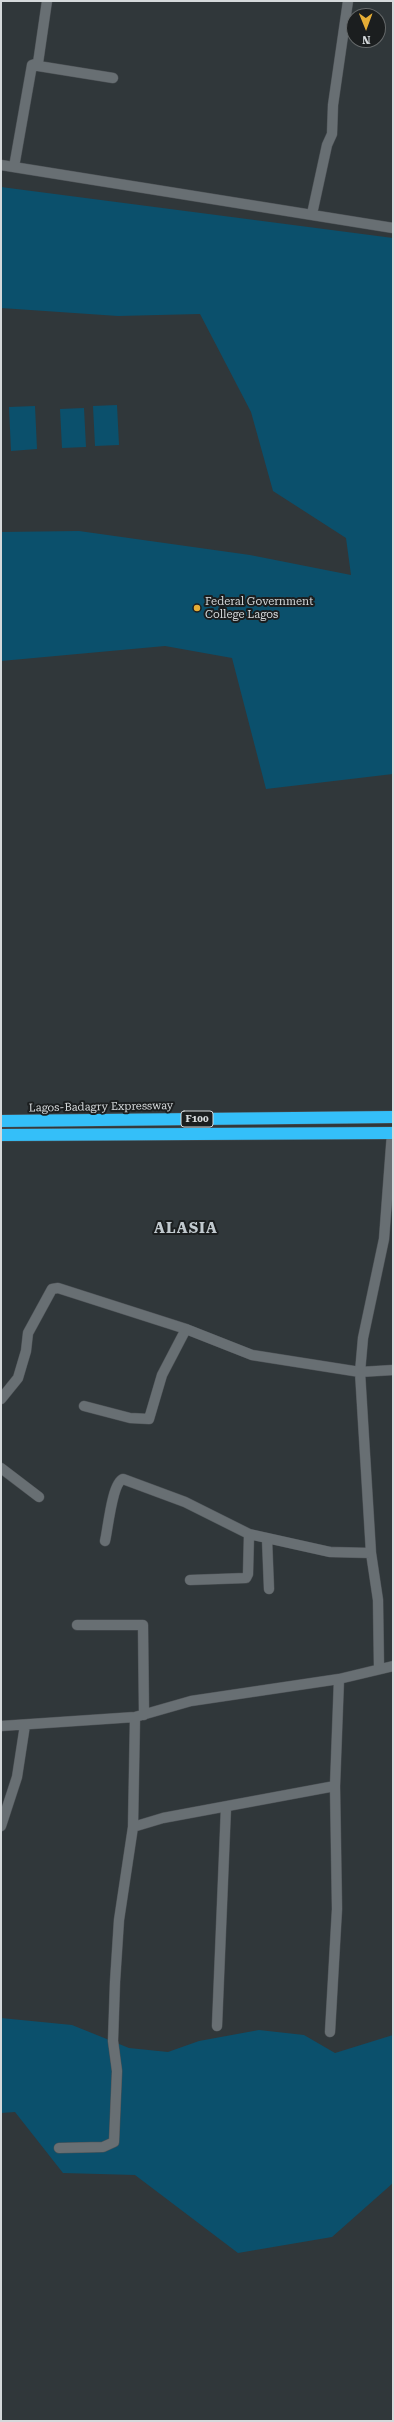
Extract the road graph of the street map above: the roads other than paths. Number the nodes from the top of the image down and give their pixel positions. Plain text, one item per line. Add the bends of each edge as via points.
1 (47, 1) edge
2 (348, 1) edge
3 (32, 65) junction
4 (113, 78) dead end
5 (1, 165) edge
6 (14, 167) junction
7 (312, 214) junction
8 (393, 228) edge
9 (393, 1117) edge
10 (1, 1121) edge
11 (392, 1133) edge
12 (1, 1135) edge
13 (186, 1329) junction
14 (393, 1370) edge
15 (360, 1372) junction
16 (1, 1399) edge
17 (84, 1406) dead end
18 (1, 1468) edge
19 (39, 1497) dead end
20 (249, 1534) junction
21 (267, 1539) junction
22 (106, 1541) dead end
23 (371, 1552) junction
24 (190, 1580) dead end
25 (269, 1589) dead end
26 (77, 1625) dead end
27 (393, 1666) edge
28 (379, 1669) junction
29 (339, 1679) junction
30 (139, 1716) junction
31 (25, 1725) junction
32 (1, 1726) edge
33 (334, 1786) junction
34 (226, 1807) junction
35 (1, 1826) edge
36 (133, 1827) junction
37 (217, 2026) dead end
38 (330, 2032) dead end
39 (59, 2148) dead end

1 - 3 street via 38,63
2 - 7 street via 333,105 332,134 327,145
3 - 4 street
3 - 6 street
5 - 6 street
6 - 7 street
7 - 8 street
9 - 10 highway, Lagos-Badagry Expressway / F100
11 - 12 highway, F100
11 - 15 street via 384,1239 363,1338
13 - 15 street via 252,1355
13 - 16 street via 54,1288 28,1334 18,1378
13 - 17 street via 162,1376 149,1419 130,1418
14 - 15 street
15 - 23 street
18 - 19 street
20 - 21 street
20 - 22 street via 185,1502 123,1479 119,1482 113,1497
20 - 24 street via 246,1578
21 - 23 street via 330,1552
21 - 25 street
23 - 28 street via 378,1600
26 - 30 street via 142,1625
27 - 28 street
28 - 29 street
29 - 30 street via 191,1701
29 - 33 street
30 - 31 street
30 - 36 street
31 - 32 street
31 - 35 street via 17,1776
33 - 34 street
33 - 38 street via 338,1909
34 - 36 street via 163,1818
34 - 37 street
36 - 39 street via 119,1920 114,1982 112,2041 117,2071 114,2142 103,2147

